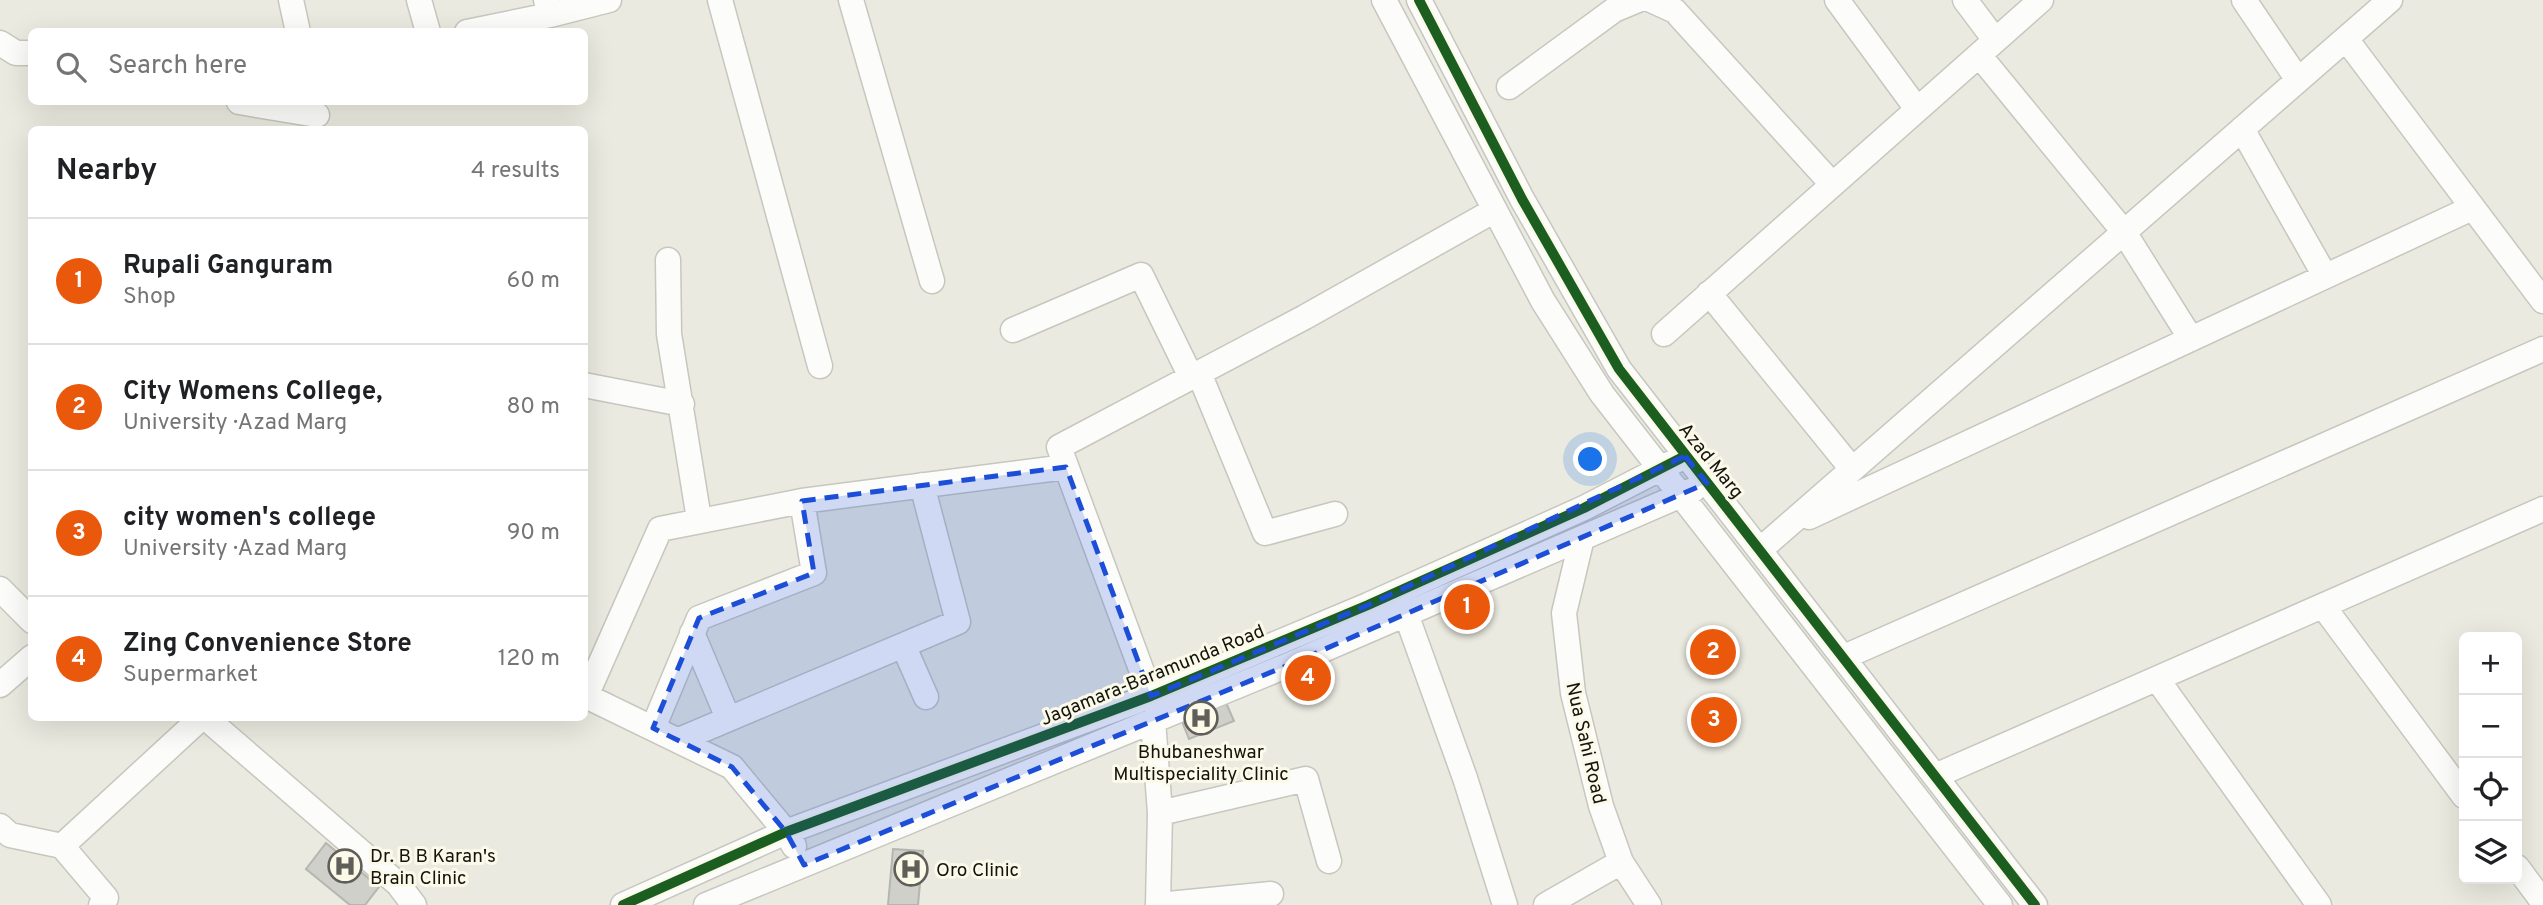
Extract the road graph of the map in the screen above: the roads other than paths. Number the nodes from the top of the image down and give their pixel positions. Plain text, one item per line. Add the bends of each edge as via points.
1 (291, 0) edge
2 (419, 0) edge
3 (609, 0) edge
4 (720, 0) edge
5 (851, 0) edge
6 (1384, 0) edge
7 (1419, 0) edge
8 (1638, 0) edge
9 (1651, 0) edge
10 (1837, 0) edge
11 (1965, 0) edge
12 (2041, 0) edge
13 (2244, 0) edge
14 (2390, 0) edge
15 (548, 7) edge
16 (298, 28) edge
17 (427, 28) edge
18 (480, 28) edge
19 (2346, 39) junction
20 (0, 43) edge
21 (1987, 47) junction
22 (28, 53) edge
23 (2298, 80) junction
24 (1509, 87) dead end
25 (257, 105) edge
26 (1917, 109) junction
27 (316, 115) edge
28 (2242, 128) junction
29 (1832, 184) junction
30 (2472, 208) junction
31 (1495, 210) junction
32 (2123, 232) junction
33 (668, 260) dead end
34 (2325, 276) junction
35 (932, 281) dead end
36 (1709, 293) junction
37 (2543, 301) edge
38 (1013, 330) dead end
39 (1664, 334) dead end
40 (2191, 339) junction
41 (2543, 349) edge
42 (820, 366) dead end
43 (1195, 375) junction
44 (588, 386) edge
45 (682, 404) junction
46 (1685, 456) junction
47 (1066, 467) junction
48 (1660, 469) junction
49 (1852, 469) junction
50 (1707, 483) junction
51 (922, 485) junction
52 (1680, 496) junction
53 (802, 501) junction
54 (1335, 514) dead end
55 (2539, 518) edge
56 (699, 519) junction
57 (1782, 530) junction
58 (1581, 538) junction
59 (1761, 549) junction
60 (0, 589) edge
61 (2323, 606) junction
62 (1406, 614) junction
63 (28, 617) edge
64 (692, 633) junction
65 (904, 647) junction
66 (1844, 657) junction
67 (28, 660) edge
68 (2157, 678) junction
69 (0, 685) edge
70 (588, 688) edge
71 (588, 696) edge
72 (926, 697) dead end
73 (1152, 708) junction
74 (728, 718) junction
75 (201, 721) edge
76 (208, 721) edge
77 (653, 728) junction
78 (680, 740) junction
79 (1935, 776) junction
80 (2459, 789) edge
81 (1160, 813) junction
82 (0, 826) edge
83 (786, 832) junction
84 (62, 846) junction
85 (1329, 861) dead end
86 (1621, 862) junction
87 (804, 865) junction
88 (2522, 874) edge
89 (1271, 894) dead end
90 (2543, 902) edge
91 (101, 905) edge
92 (414, 905) edge
93 (623, 905) edge
94 (706, 905) edge
95 (1158, 905) edge
96 (1505, 905) edge
97 (1546, 905) edge
98 (1649, 905) edge
99 (2000, 905) edge
100 (2035, 905) edge
101 (2319, 905) edge

1 - 16 street
2 - 17 street
3 - 15 street
4 - 42 street
5 - 35 street
6 - 31 street
7 - 46 street, Azad Marg via 1584,312 1619,369
8 - 24 street via 1614,10
9 - 29 street via 1675,12
10 - 26 street
11 - 21 street
12 - 21 street
13 - 23 street
14 - 19 street
15 - 18 street
19 - 23 street
19 - 30 street
20 - 22 street via 16,53
21 - 26 street
21 - 32 street
23 - 28 street
25 - 27 street
26 - 29 street
28 - 32 street
28 - 34 street
29 - 36 street
30 - 34 street
30 - 37 street
31 - 43 street
31 - 48 street via 1543,301 1602,394
32 - 40 street
32 - 49 street
33 - 45 street via 669,334
34 - 40 street
36 - 39 street
36 - 49 street
38 - 43 street via 1141,275
40 - 57 street
41 - 66 street
43 - 47 street via 1059,447
43 - 54 street via 1265,533
44 - 45 street
45 - 56 street
46 - 48 street, Jagamara-Baramunda Road
46 - 50 street, Azad Marg
47 - 51 street
47 - 73 street
48 - 52 street
48 - 73 street, Jagamara-Baramunda Road
49 - 57 street
50 - 52 street, Jagamara-Baramunda Road
50 - 59 street, Azad Marg
51 - 53 street
51 - 65 street via 958,622
52 - 58 street, Jagamara-Baramunda Road
52 - 99 street
53 - 56 street
53 - 64 street via 814,573 699,618
55 - 61 street
56 - 70 street via 660,530
57 - 59 street
58 - 62 street, Jagamara-Baramunda Road
58 - 86 street, Nua Sahi Road via 1564,613 1573,693 1601,806
59 - 66 street, Azad Marg
60 - 63 street
61 - 68 street
61 - 80 street
62 - 73 street, Jagamara-Baramunda Road
62 - 96 street
64 - 74 street
64 - 77 street
65 - 72 street
65 - 74 street
66 - 79 street, Azad Marg
67 - 69 street
68 - 79 street
68 - 101 street
71 - 77 street
73 - 81 street
73 - 83 street, Jagamara-Baramunda Road
73 - 87 street, Jagamara-Baramunda Road
74 - 78 street
75 - 84 street
76 - 92 street via 398,884
77 - 78 street
78 - 83 street via 732,767
79 - 100 street, Azad Marg
81 - 85 street via 1306,779
81 - 95 street
82 - 84 street via 9,835
83 - 87 street
83 - 93 street, Jagamara-Baramunda Road
84 - 91 street via 107,898
86 - 97 street
86 - 98 street, Nua Sahi Road
87 - 94 street, Jagamara-Baramunda Road
88 - 90 street
89 - 95 street

